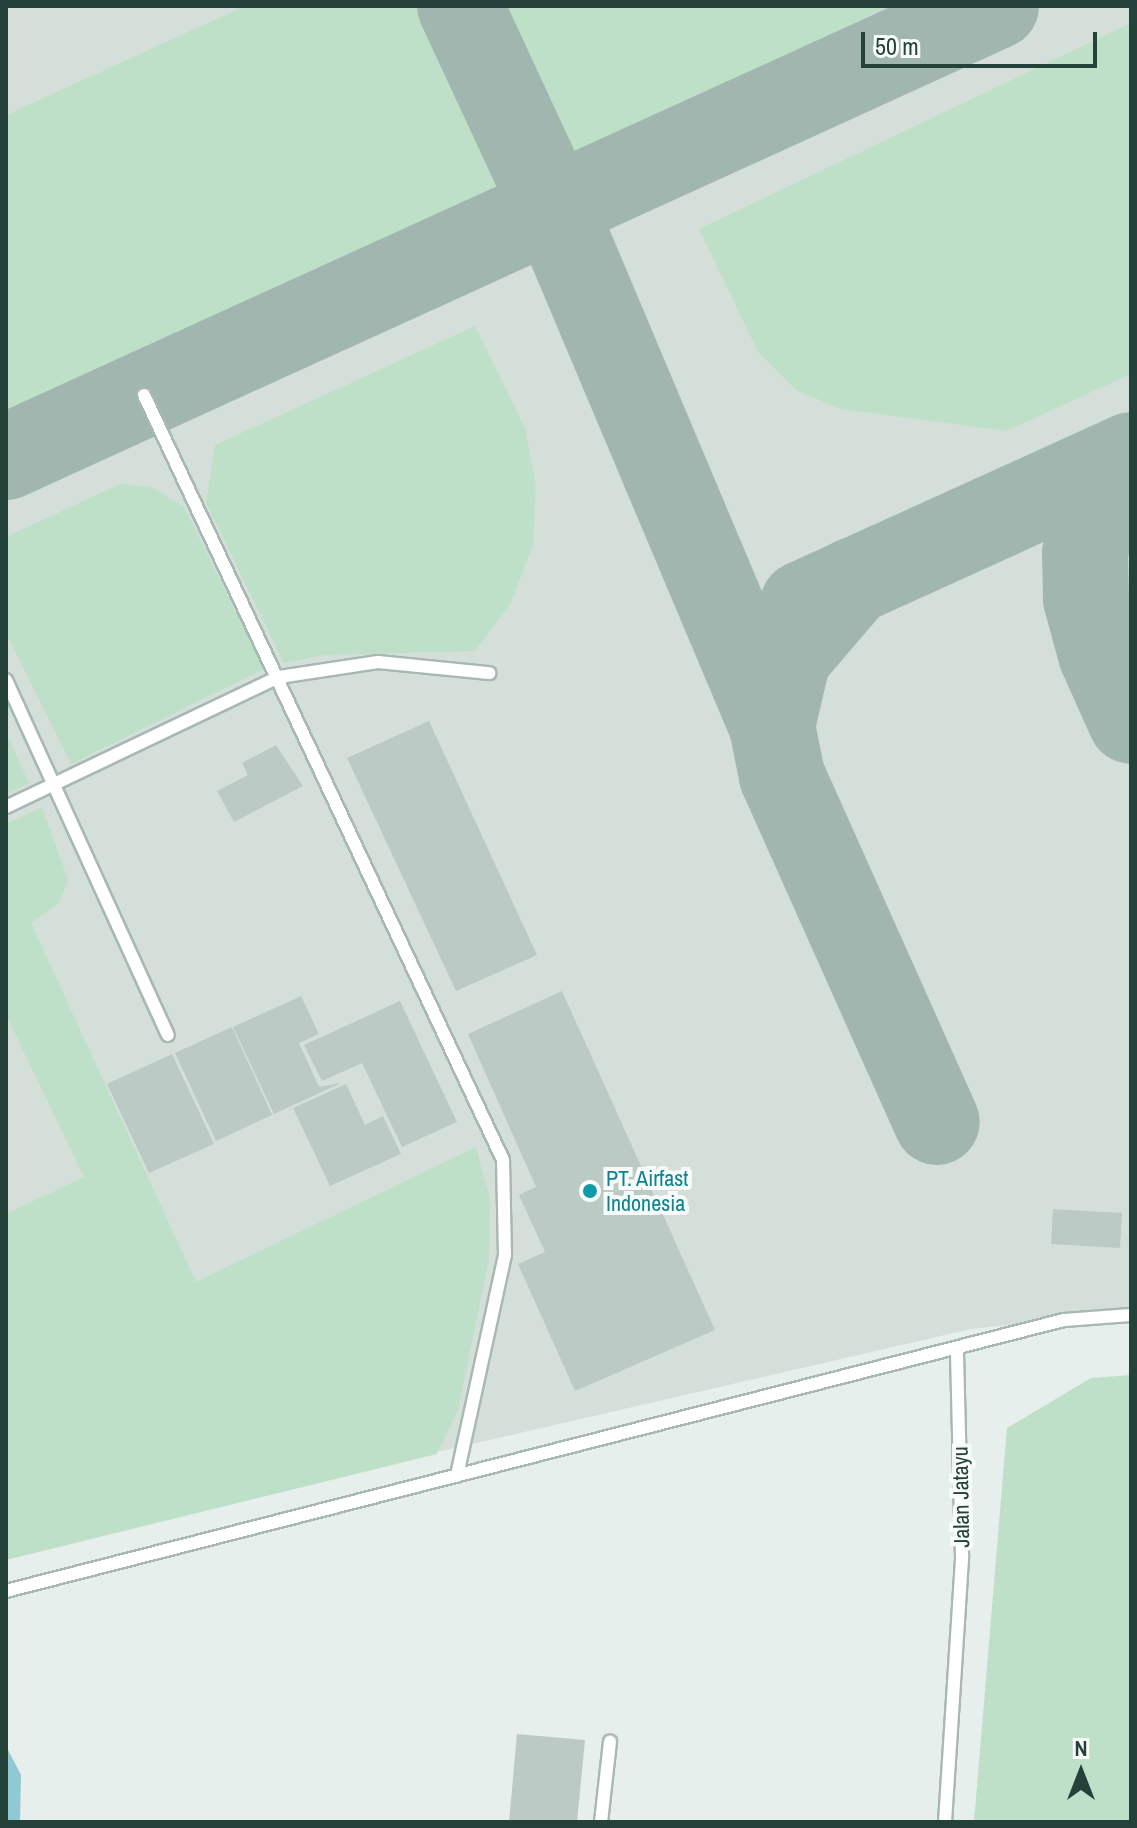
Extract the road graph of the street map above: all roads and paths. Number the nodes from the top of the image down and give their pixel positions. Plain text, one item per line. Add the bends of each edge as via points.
1 (144, 395) dead end
2 (489, 673) dead end
3 (279, 677) junction
4 (6, 680) edge
5 (54, 785) junction
6 (6, 807) edge
7 (168, 1035) dead end
8 (1131, 1315) edge
9 (957, 1350) junction
10 (457, 1476) junction
11 (6, 1591) edge
12 (610, 1742) dead end
13 (601, 1822) edge
14 (945, 1822) edge

1 - 3 lane
2 - 3 lane via 378,662
3 - 5 lane
3 - 10 lane via 503,1160 505,1255
4 - 5 lane
5 - 6 lane
5 - 7 lane
8 - 9 lane via 1064,1320
9 - 10 lane
9 - 14 lane, Jalan Jatayu via 962,1557
10 - 11 lane
12 - 13 lane

